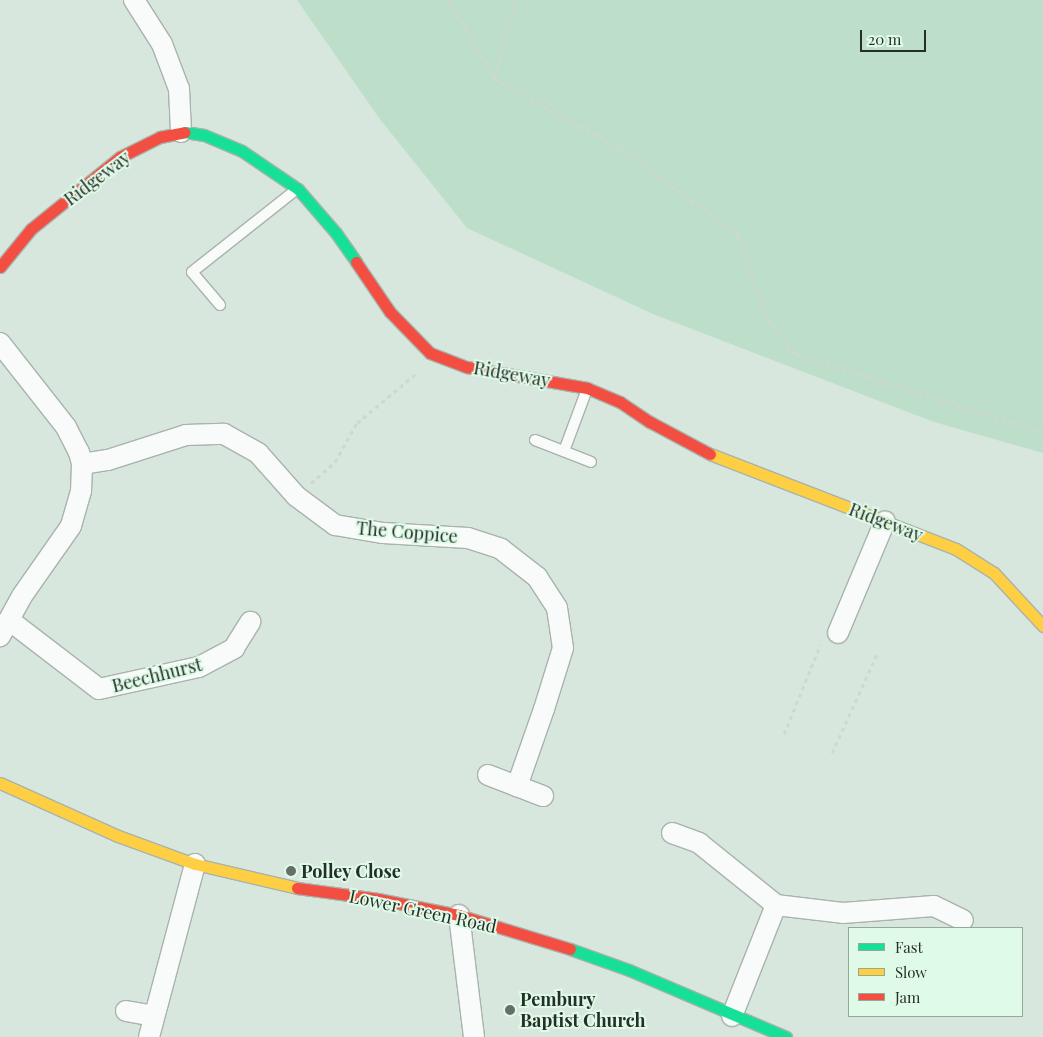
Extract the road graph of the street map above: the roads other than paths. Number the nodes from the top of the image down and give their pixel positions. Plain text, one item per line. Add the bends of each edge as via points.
1 (134, 0) edge
2 (181, 132) junction
3 (298, 188) junction
4 (0, 266) edge
5 (220, 306) dead end
6 (0, 343) edge
7 (587, 388) junction
8 (535, 440) dead end
9 (564, 451) junction
10 (591, 462) dead end
11 (82, 464) junction
12 (886, 521) junction
13 (250, 622) dead end
14 (1043, 626) edge
15 (4, 628) edge
16 (838, 633) road end
17 (488, 775) dead end
18 (0, 782) edge
19 (517, 786) junction
20 (543, 796) dead end
21 (672, 833) dead end
22 (195, 864) junction
23 (776, 905) junction
24 (459, 915) junction
25 (963, 920) dead end
26 (126, 1011) dead end
27 (154, 1016) junction
28 (732, 1016) junction
29 (149, 1037) edge
30 (474, 1037) edge
31 (786, 1037) edge

1 - 2 street via 162,44 179,89
2 - 3 street, Ridgeway via 204,135 242,151
2 - 4 street, Ridgeway via 160,137 120,157 31,229
3 - 5 lane via 192,272
3 - 7 street, Ridgeway via 336,232 390,312 430,353 467,367
6 - 11 street via 66,427
7 - 9 lane
7 - 12 street, Ridgeway via 620,402 716,458
8 - 9 lane
9 - 10 lane
11 - 15 street via 82,491 71,526 22,596
11 - 19 street, The Coppice via 108,460 186,435 224,434 258,453 296,496 335,525 382,534 468,538 501,549 537,576 556,608 563,648
12 - 14 street, Ridgeway via 956,548 994,573
12 - 16 street
13 - 15 street, Beechhurst via 234,648 199,667 99,689
17 - 19 street
18 - 22 street, Lower Green Road via 118,836
19 - 20 street
21 - 23 street via 699,843
22 - 24 street, Lower Green Road via 286,887 378,899
22 - 27 street
23 - 25 street via 844,913 934,906
23 - 28 street
24 - 28 street, Lower Green Road via 629,970
24 - 30 street
26 - 27 street
27 - 29 street
28 - 31 street, Lower Green Road

